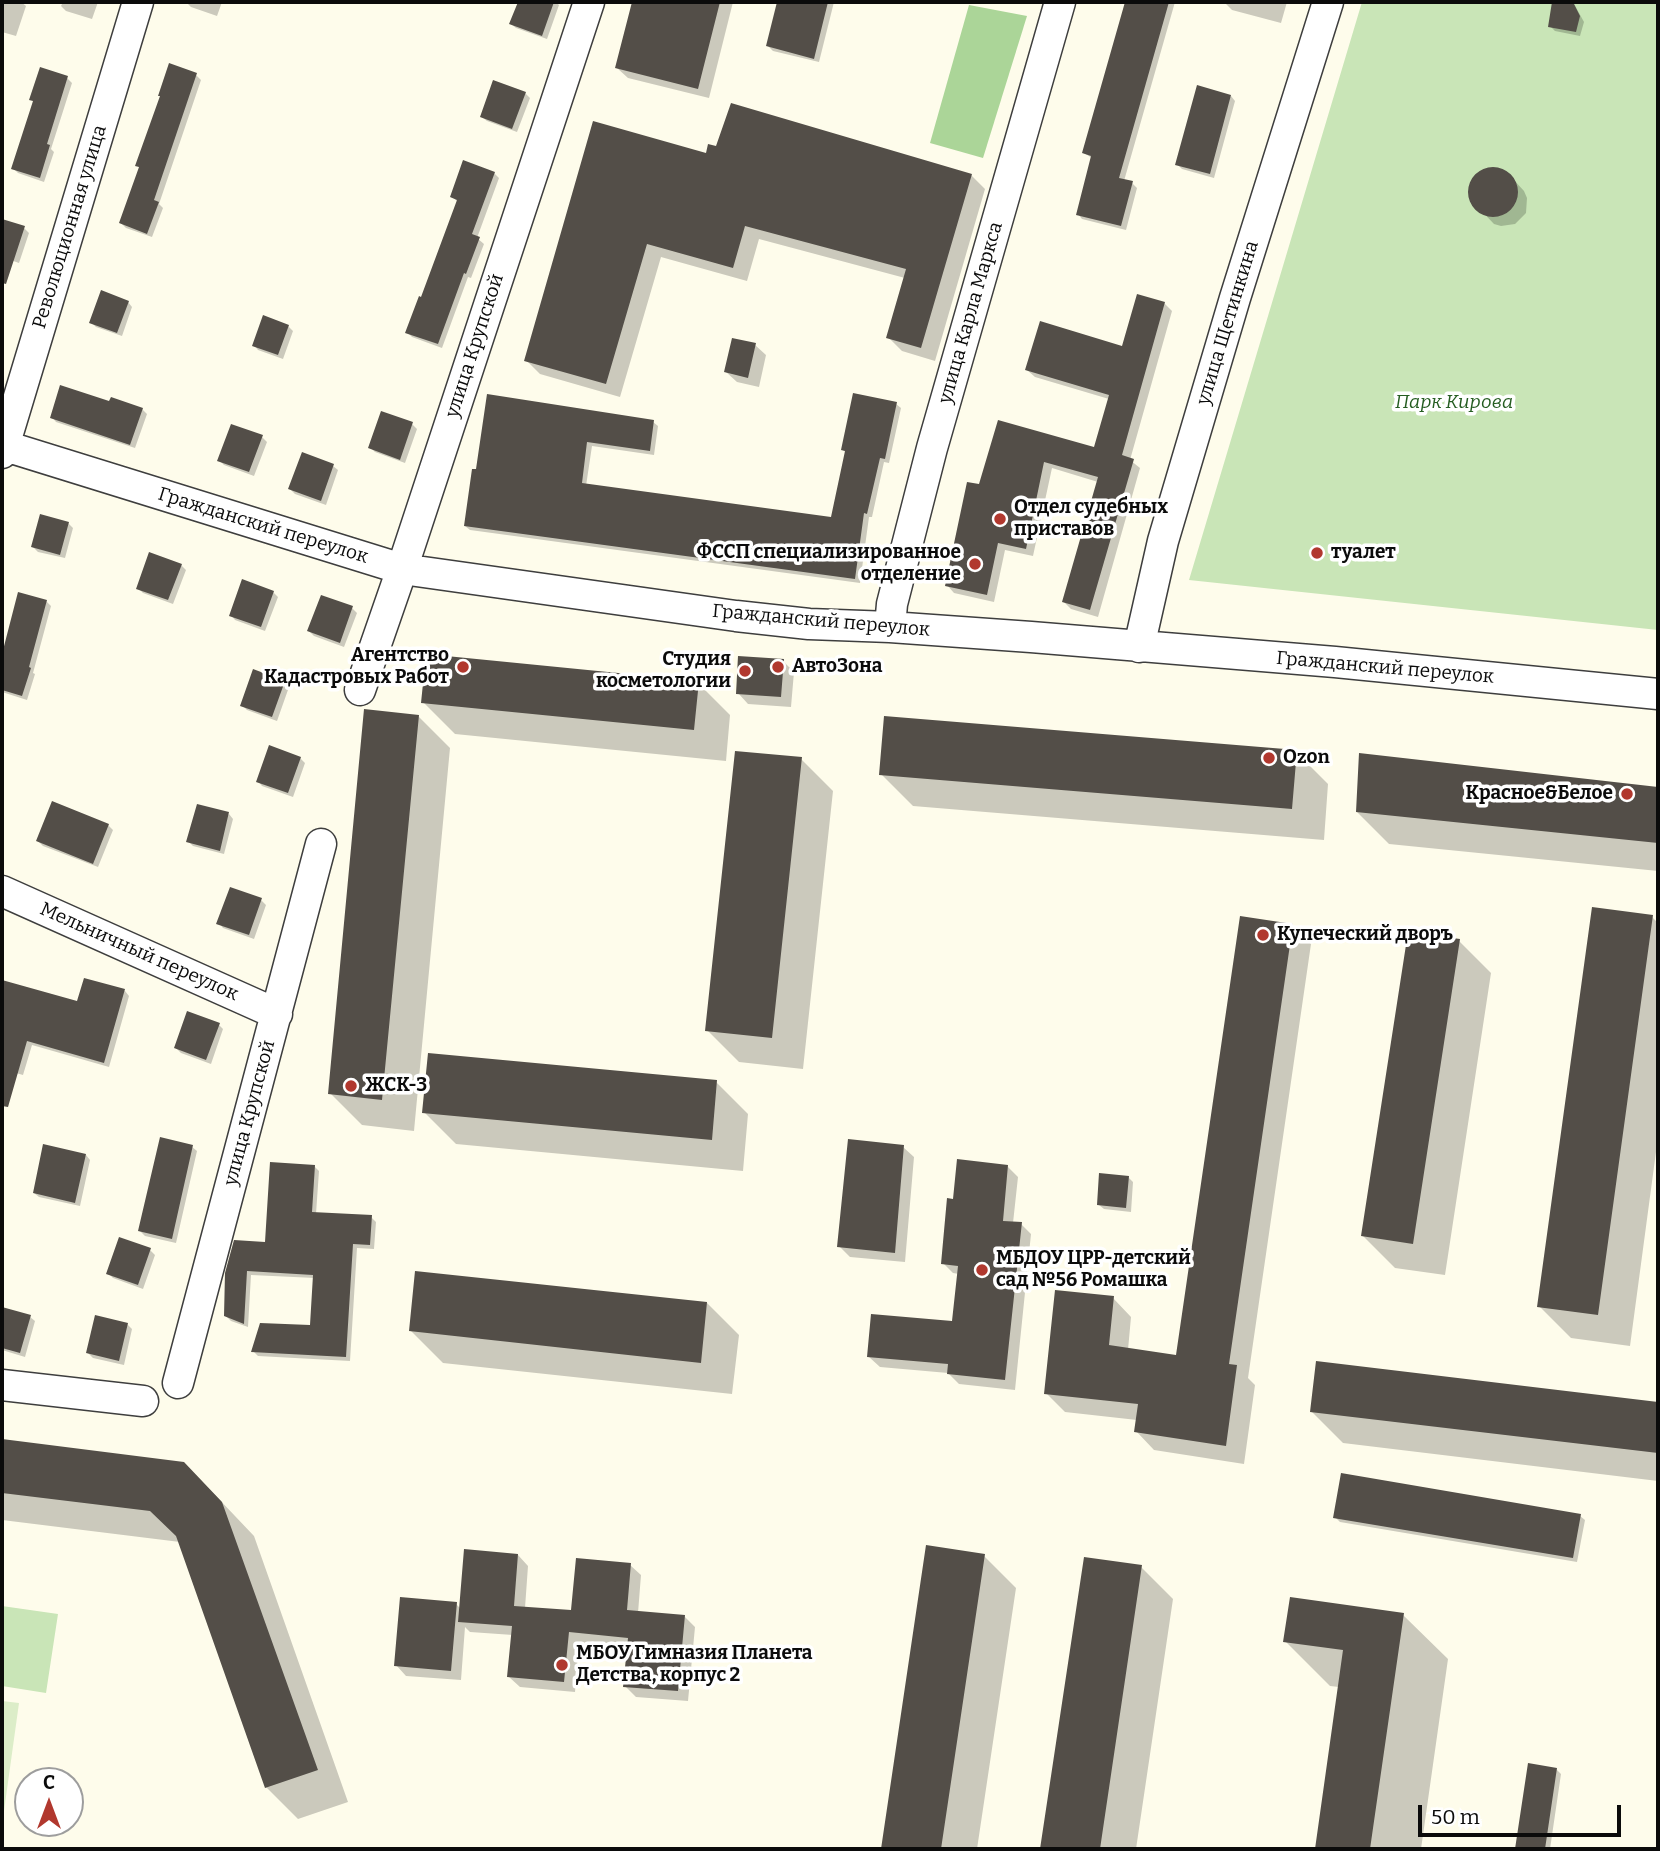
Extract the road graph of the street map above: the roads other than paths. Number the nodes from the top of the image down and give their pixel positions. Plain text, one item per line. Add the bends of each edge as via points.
1 (138, 2) edge
2 (589, 2) edge
3 (1060, 2) edge
4 (1328, 2) edge
5 (2, 448) edge
6 (402, 569) junction
7 (890, 626) junction
8 (1139, 647) junction
9 (360, 690) dead end
10 (1658, 694) edge
11 (321, 844) dead end
12 (2, 891) edge
13 (277, 1014) junction
14 (178, 1382) dead end
15 (2, 1385) edge
16 (143, 1401) dead end

1 - 5 street, Революционная улица
2 - 6 street, улица Крупской
3 - 7 street, улица Карла Маркса via 932,448
4 - 8 street, улица Щетинкина via 1163,541
5 - 6 street, Гражданский переулок
6 - 7 street, Гражданский переулок via 736,616
6 - 9 street, улица Крупской
7 - 8 street, Гражданский переулок
8 - 10 street, Гражданский переулок
11 - 13 street, улица Крупской
12 - 13 street, Мельничный переулок
13 - 14 street, улица Крупской
15 - 16 street

